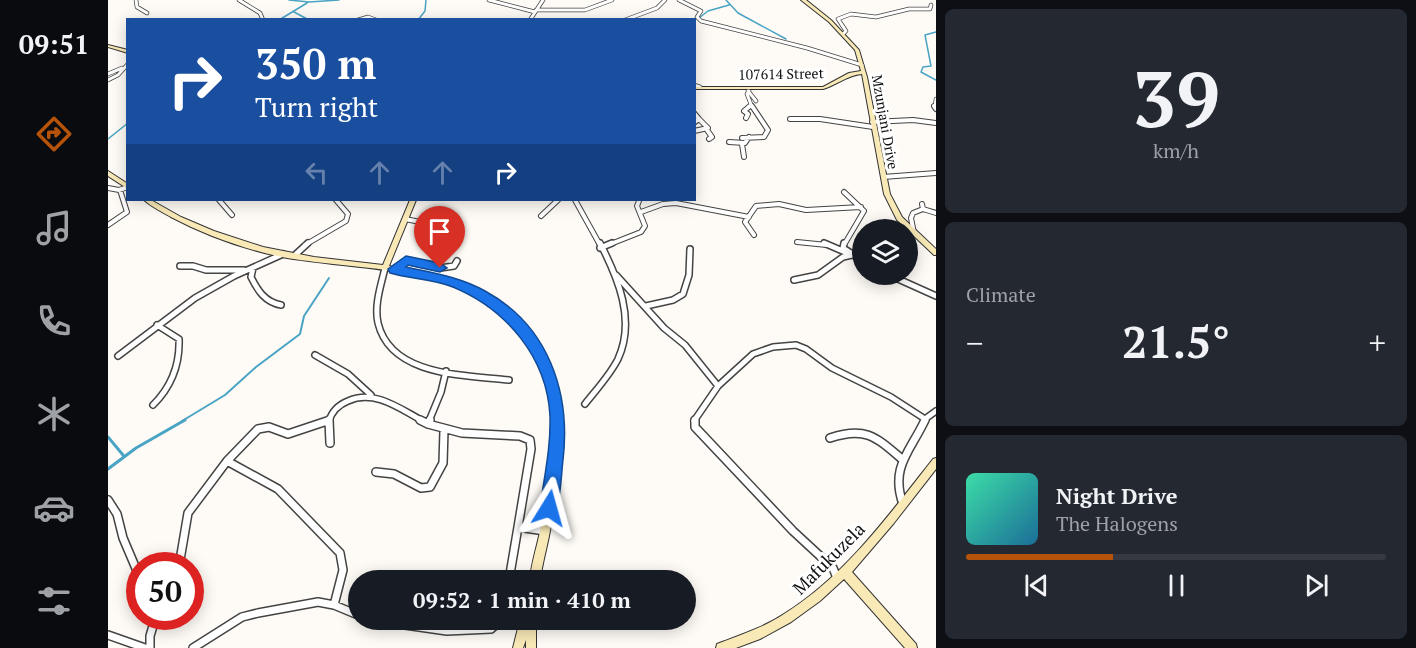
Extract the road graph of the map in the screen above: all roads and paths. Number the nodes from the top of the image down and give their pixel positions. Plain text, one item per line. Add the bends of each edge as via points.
1 (136, 0) edge
2 (239, 0) edge
3 (489, 0) edge
4 (543, 0) edge
5 (612, 0) edge
6 (665, 0) edge
7 (680, 0) edge
8 (803, 0) edge
9 (931, 5) dead end
10 (535, 11) junction
11 (147, 13) dead end
12 (262, 18) edge
13 (531, 18) edge
14 (632, 18) edge
15 (843, 34) junction
16 (108, 46) edge
17 (126, 51) edge
18 (125, 66) edge
19 (863, 69) junction
20 (108, 74) edge
21 (108, 80) edge
22 (696, 87) edge
23 (747, 89) junction
24 (936, 99) edge
25 (756, 101) dead end
26 (751, 105) junction
27 (936, 109) edge
28 (746, 118) dead end
29 (936, 118) edge
30 (790, 119) dead end
31 (697, 121) edge
32 (927, 122) junction
33 (936, 123) edge
34 (873, 125) junction
35 (707, 130) junction
36 (696, 131) edge
37 (749, 137) junction
38 (742, 138) dead end
39 (709, 139) dead end
40 (729, 142) dead end
41 (742, 144) junction
42 (744, 157) dead end
43 (108, 173) edge
44 (936, 173) edge
45 (883, 177) junction
46 (126, 186) edge
47 (108, 188) edge
48 (126, 188) edge
49 (120, 190) junction
50 (844, 192) dead end
51 (149, 201) edge
52 (220, 201) edge
53 (337, 201) edge
54 (413, 201) edge
55 (557, 201) edge
56 (576, 201) edge
57 (639, 201) dead end
58 (861, 207) junction
59 (641, 212) junction
60 (936, 213) edge
61 (232, 215) dead end
62 (541, 216) dead end
63 (749, 217) junction
64 (405, 219) junction
65 (862, 219) edge
66 (902, 219) edge
67 (911, 219) edge
68 (108, 225) edge
69 (461, 230) dead end
70 (852, 234) edge
71 (754, 236) dead end
72 (918, 237) edge
73 (797, 242) dead end
74 (600, 248) junction
75 (690, 249) dead end
76 (935, 251) edge
77 (282, 254) junction
78 (295, 255) junction
79 (852, 255) junction
80 (457, 261) dead end
81 (180, 266) dead end
82 (385, 268) junction
83 (250, 269) junction
84 (394, 269) junction
85 (616, 275) junction
86 (794, 280) dead end
87 (911, 285) edge
88 (936, 296) edge
89 (280, 305) dead end
90 (646, 306) junction
91 (157, 325) junction
92 (315, 355) dead end
93 (118, 356) dead end
94 (446, 371) junction
95 (509, 380) dead end
96 (718, 386) junction
97 (370, 395) junction
98 (585, 404) dead end
99 (153, 405) dead end
100 (936, 411) edge
101 (925, 419) junction
102 (327, 421) junction
103 (428, 424) junction
104 (444, 430) junction
105 (830, 438) dead end
106 (330, 443) dead end
107 (903, 460) junction
108 (227, 461) junction
109 (936, 462) edge
110 (376, 472) dead end
111 (108, 500) edge
112 (903, 504) junction
113 (518, 526) junction
114 (545, 531) junction
115 (129, 552) edge
116 (181, 552) edge
117 (511, 570) edge
118 (537, 570) edge
119 (841, 576) junction
120 (334, 605) junction
121 (348, 611) edge
122 (152, 630) edge
123 (440, 630) edge
124 (469, 630) edge
125 (522, 630) edge
126 (531, 630) edge
127 (108, 635) edge
128 (197, 647) edge
129 (145, 648) edge
130 (150, 648) edge
131 (518, 648) edge
132 (531, 648) edge
133 (721, 648) edge
134 (912, 648) edge

1 - 11 street via 137,7
2 - 12 street
3 - 10 street
4 - 10 street
5 - 10 street via 587,9
6 - 14 street via 649,13
7 - 19 street via 701,11 699,20 807,48
8 - 15 main road, Mzunjani Drive
9 - 15 street via 930,9 906,9 876,17 842,16 838,19 846,31
10 - 13 street
15 - 19 main road, Mzunjani Drive via 853,44
16 - 17 main road
18 - 20 street
18 - 21 street
19 - 23 main road, 107614 Street via 823,88
19 - 34 main road, Mzunjani Drive
22 - 23 main road, 107614 Street
23 - 25 street
23 - 26 street
24 - 27 street
26 - 28 street via 744,111 748,114
26 - 37 street via 768,130 764,137
29 - 32 street
30 - 34 street
31 - 35 street
32 - 33 street
32 - 34 street
34 - 45 main road, Mzunjani Drive
35 - 36 street
35 - 39 street via 712,137
37 - 38 street
37 - 41 street
40 - 41 street
41 - 42 street
43 - 46 main road
44 - 45 street
45 - 66 main road, Mzunjani Drive via 892,206
47 - 49 street
48 - 49 street
49 - 68 street via 127,212
50 - 58 street
51 - 77 main road via 188,224
52 - 61 street
53 - 78 street via 348,214 346,221
54 - 64 main road
55 - 62 street
56 - 74 street
57 - 59 street
58 - 63 street via 806,210 772,204 756,206
58 - 65 street
59 - 63 street via 669,203 702,205
59 - 74 street via 645,226 641,232
60 - 67 street via 923,207
63 - 71 street via 745,222
64 - 69 street
64 - 82 main road
70 - 79 street via 843,248
72 - 76 main road, Mzunjani Drive
73 - 79 street via 823,243
74 - 85 street
75 - 90 street via 683,294
77 - 78 main road
77 - 83 street
78 - 82 main road
79 - 86 street via 839,258 815,276
80 - 84 street via 445,268 406,261
81 - 83 street
82 - 84 main road
82 - 94 street via 378,315 385,341 410,362
83 - 89 street via 262,297
83 - 91 street via 195,298
84 - 114 main road via 453,282 482,295 517,322 540,354 553,385 558,415
85 - 90 street
85 - 98 street via 625,303 625,336 618,358
87 - 88 street
90 - 96 street via 664,328 686,345
91 - 93 street
91 - 99 street via 179,339 179,363 163,395
92 - 97 street via 348,374
94 - 95 street
94 - 103 street
96 - 101 street via 753,354 796,345
96 - 119 street via 694,421 695,427
97 - 102 street via 347,400
97 - 103 street
100 - 101 street
101 - 107 street
102 - 106 street
102 - 108 street via 288,434 269,427 258,429
103 - 104 street
104 - 110 street via 443,463 430,487 416,487 394,474
104 - 113 street via 530,440
105 - 107 street via 849,430 862,431
107 - 112 street via 896,482
108 - 116 street via 188,513
108 - 120 street via 279,489 340,553 343,570
109 - 112 main road, Mafukuzela
111 - 115 street via 117,514
112 - 119 main road, Mafukuzela
113 - 114 street
113 - 117 street
114 - 118 main road
119 - 133 main road, Mafukuzela via 786,621
119 - 134 main road
120 - 121 street
120 - 128 street via 318,602 242,617
122 - 130 street
123 - 124 street
125 - 131 main road
126 - 132 main road
127 - 129 street

